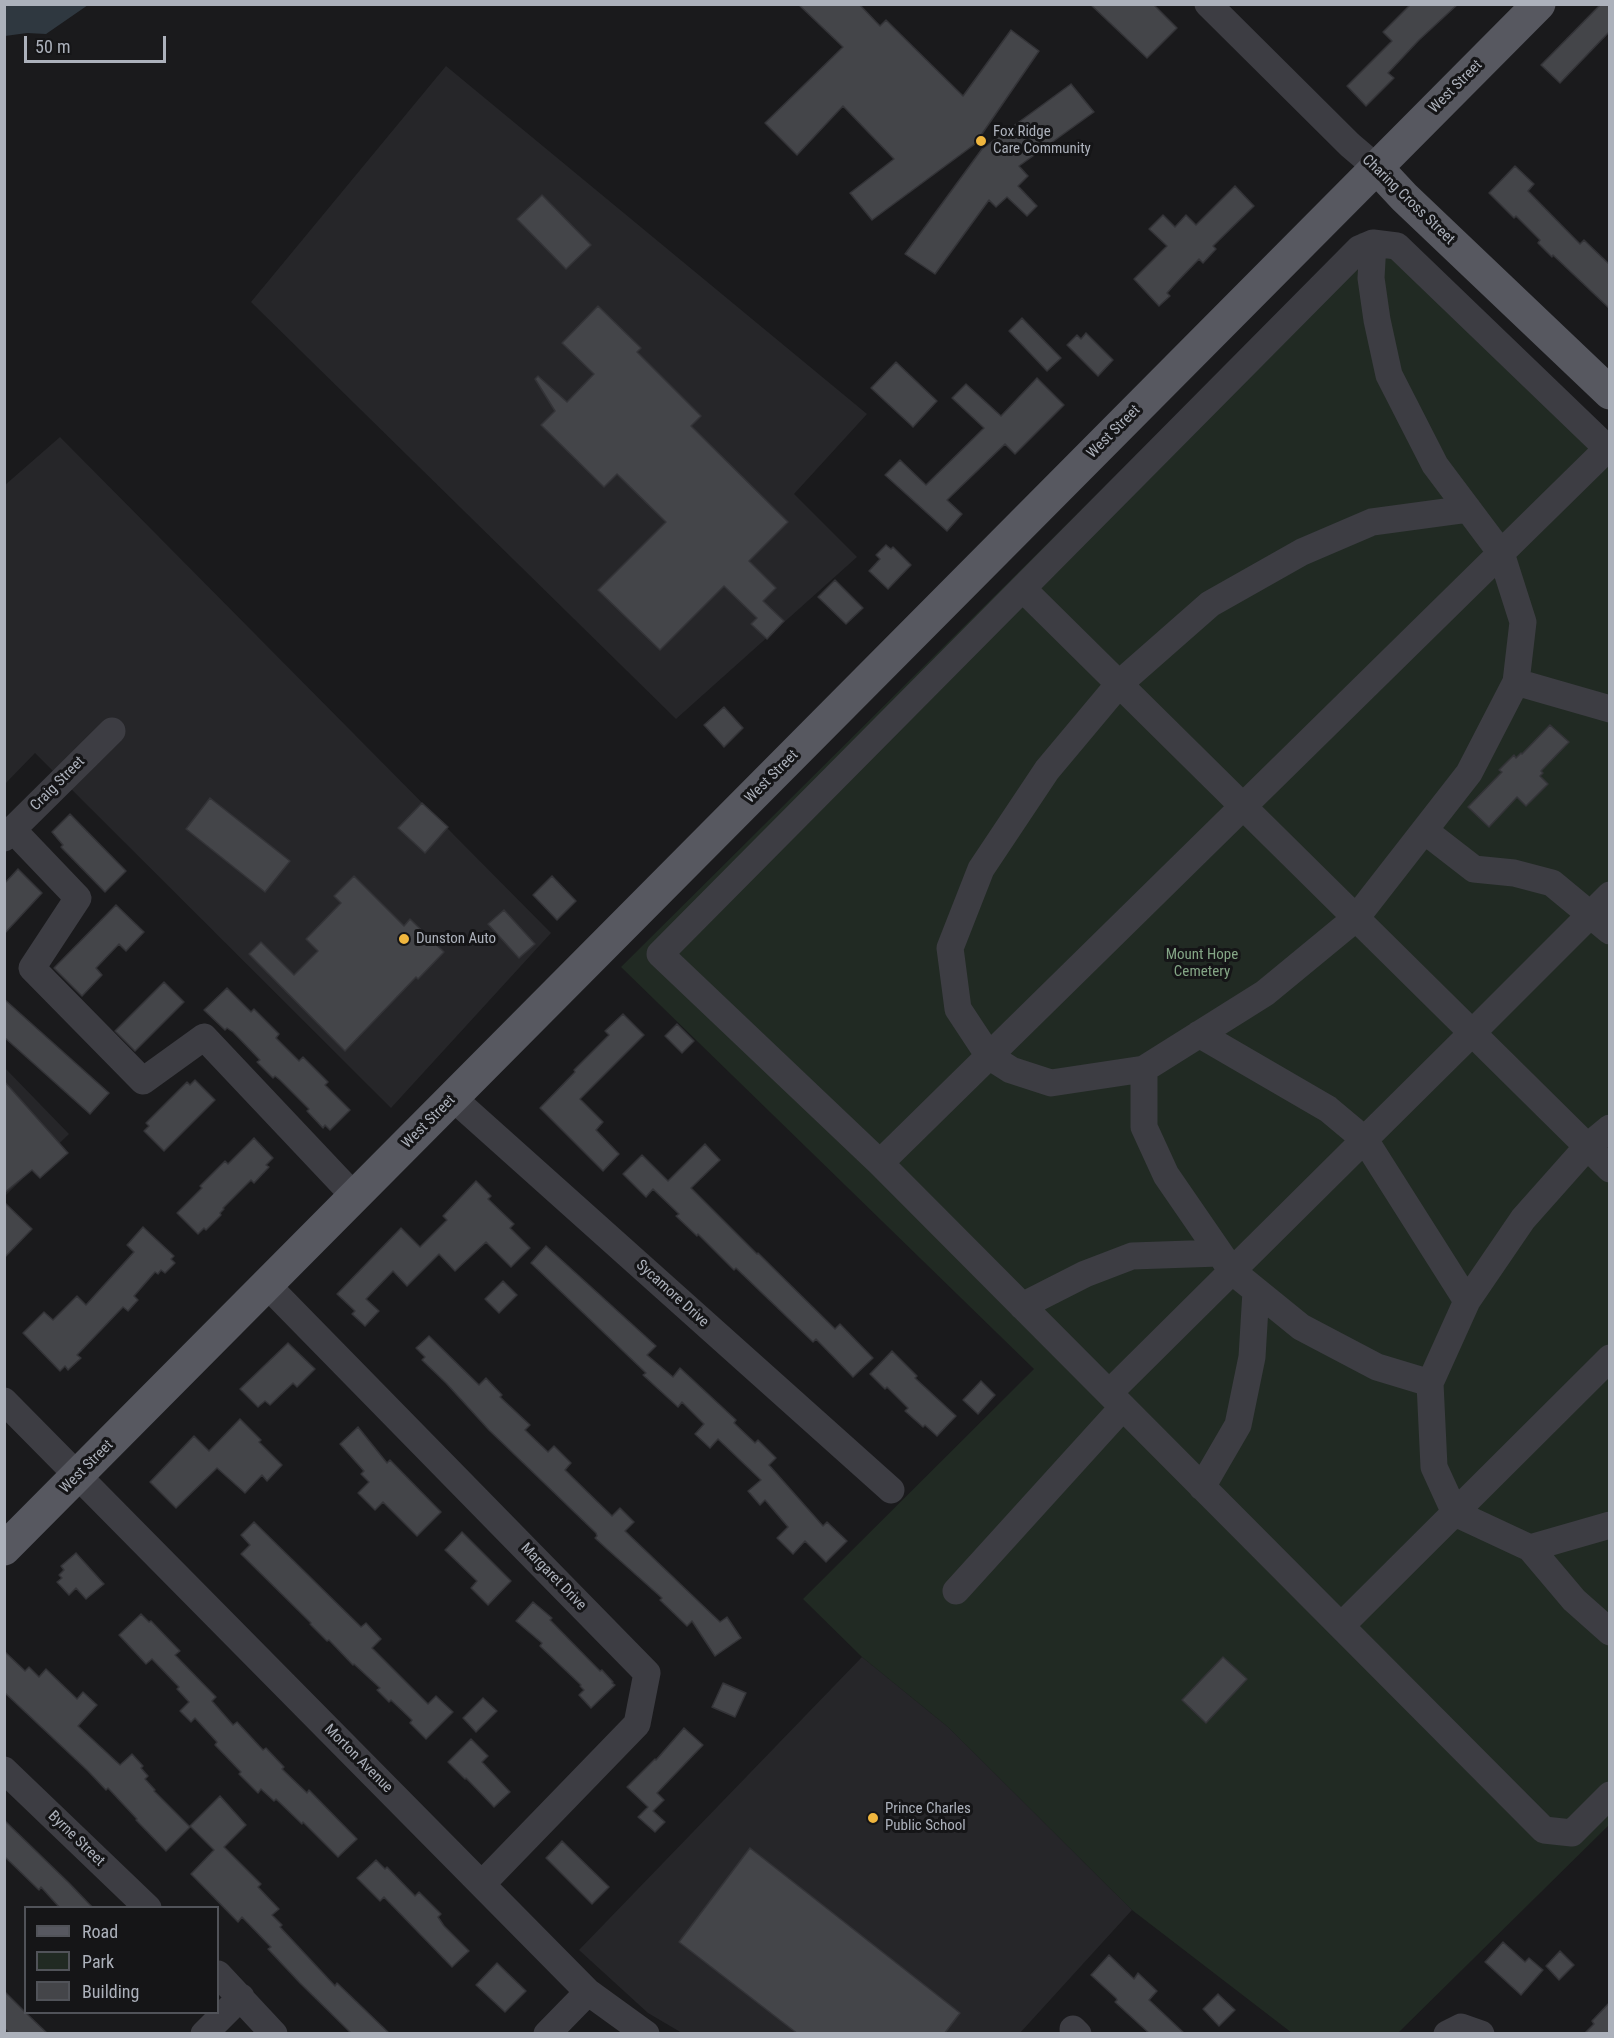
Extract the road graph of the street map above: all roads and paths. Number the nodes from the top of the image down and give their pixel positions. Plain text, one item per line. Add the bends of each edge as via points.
1 (1208, 4) edge
2 (1539, 4) edge
3 (1377, 168) junction
4 (1373, 243) junction
5 (1610, 393) edge
6 (1608, 450) edge
7 (1468, 509) junction
8 (1501, 553) junction
9 (1023, 589) junction
10 (1516, 682) junction
11 (1119, 684) junction
12 (1610, 709) edge
13 (112, 731) dead end
14 (1243, 807) junction
15 (1425, 831) junction
16 (9, 834) edge
17 (1610, 895) edge
18 (1356, 918) junction
19 (1600, 922) edge
20 (1472, 1033) junction
21 (1199, 1034) junction
22 (989, 1056) junction
23 (1144, 1069) junction
24 (453, 1098) junction
25 (1610, 1128) edge
26 (1365, 1140) junction
27 (1587, 1147) junction
28 (880, 1163) junction
29 (1610, 1169) edge
30 (355, 1197) junction
31 (1226, 1262) junction
32 (267, 1285) junction
33 (1256, 1291) junction
34 (1467, 1301) junction
35 (1022, 1306) junction
36 (1610, 1358) edge
37 (1430, 1383) junction
38 (1116, 1400) junction
39 (4, 1401) edge
40 (79, 1475) junction
41 (1202, 1486) junction
42 (891, 1490) dead end
43 (1455, 1513) junction
44 (1610, 1525) edge
45 (1530, 1548) junction
46 (4, 1550) edge
47 (956, 1591) dead end
48 (1341, 1626) junction
49 (1610, 1632) edge
50 (4, 1770) edge
51 (1610, 1795) edge
52 (482, 1884) junction
53 (146, 1906) edge
54 (219, 1975) edge
55 (588, 1992) junction
56 (241, 1997) junction
57 (204, 2034) edge
58 (274, 2034) edge
59 (547, 2034) edge
60 (646, 2034) edge
61 (1447, 2034) edge
62 (1481, 2034) edge

1 - 3 street, Charing Cross Street
2 - 3 main road, West Street
3 - 5 main road, Charing Cross Street
3 - 24 main road, West Street
4 - 6 street via 1397,246
4 - 7 street via 1371,278 1389,375 1436,465
4 - 9 street via 1359,249
6 - 8 street
7 - 8 street
7 - 11 street via 1372,522 1302,552 1210,604
8 - 10 street via 1523,622
8 - 14 street
9 - 11 street
9 - 28 street via 660,954
10 - 12 street
10 - 15 street via 1469,773
11 - 14 street
11 - 22 street via 1047,770 981,869 950,948 958,1009
13 - 16 street, Craig Street
14 - 18 street
14 - 22 street
15 - 18 street
15 - 19 street via 1474,869 1514,873 1552,883
16 - 30 street via 78,898 32,968 143,1080 204,1037
17 - 19 street
18 - 20 street
18 - 21 street via 1265,993
19 - 20 street
20 - 26 street
20 - 27 street
21 - 23 street
21 - 26 street via 1328,1109
22 - 23 street via 1011,1070 1052,1083
22 - 28 street
23 - 31 street via 1144,1127 1166,1175
24 - 30 main road, West Street
24 - 42 street, Sycamore Drive
25 - 27 street
26 - 31 street
26 - 34 street
27 - 29 street
27 - 34 street via 1523,1219
28 - 35 street
30 - 32 main road, West Street
31 - 33 street
31 - 35 street via 1132,1256 1085,1274
31 - 38 street
32 - 40 main road, West Street
32 - 52 street, Margaret Drive via 647,1673 637,1724
33 - 37 street via 1300,1327 1377,1367
33 - 41 street via 1252,1357 1238,1425
34 - 37 street
35 - 38 street
36 - 43 street
37 - 43 street via 1434,1467
38 - 41 street
38 - 47 street
39 - 40 street, Morton Avenue
40 - 46 main road, West Street
40 - 52 street, Morton Avenue
41 - 48 street
43 - 45 street
43 - 48 street
44 - 45 street
45 - 49 street via 1574,1600
48 - 51 street via 1544,1830 1572,1833
50 - 53 street, Byrne Street
52 - 55 street, Morton Avenue
54 - 56 street
55 - 59 street
55 - 60 street, Morton Avenue
56 - 57 street
56 - 58 street
61 - 62 street via 1461,2027

